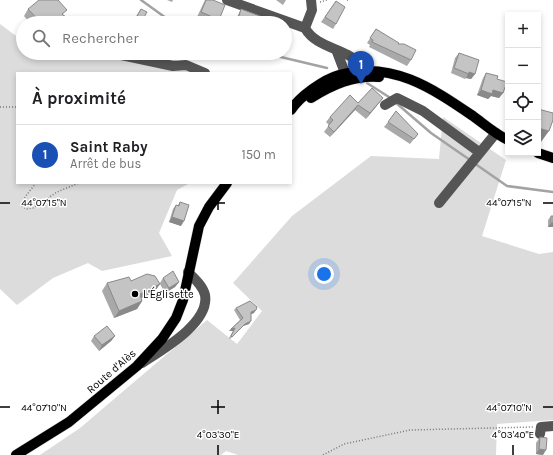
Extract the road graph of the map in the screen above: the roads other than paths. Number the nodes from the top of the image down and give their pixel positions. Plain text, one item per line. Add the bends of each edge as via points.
1 (227, 0) edge
2 (313, 1) edge
3 (271, 16) edge
4 (292, 24) edge
5 (304, 28) junction
6 (337, 52) junction
7 (145, 60) edge
8 (364, 70) junction
9 (203, 72) edge
10 (345, 73) junction
11 (434, 92) junction
12 (391, 102) dead end
13 (292, 109) edge
14 (292, 113) edge
15 (496, 133) junction
16 (505, 138) edge
17 (541, 149) edge
18 (553, 151) edge
19 (478, 153) junction
20 (541, 154) edge
21 (553, 158) edge
22 (226, 184) edge
23 (439, 204) dead end
24 (188, 275) junction
25 (137, 366) junction
26 (553, 426) edge
27 (541, 430) road end
28 (16, 455) edge

1 - 3 street
2 - 5 street
4 - 5 street
5 - 6 street via 309,36
6 - 8 street via 348,55
6 - 10 street
7 - 9 street via 173,66 186,65
8 - 10 main road
8 - 11 main road via 386,71 414,81
10 - 13 main road via 324,80
11 - 14 main road via 404,82 370,76 339,83 306,101
11 - 15 main road
12 - 19 street via 423,111
15 - 16 main road
15 - 19 street
17 - 18 main road
19 - 23 street
20 - 21 main road
22 - 24 main road, Route d'Alès via 199,226
24 - 25 main road, Route d'Alès via 176,318 162,339
24 - 25 street via 198,283 205,294 204,310 192,326 166,348
25 - 28 main road, Route d'Alès via 69,422
26 - 27 street

